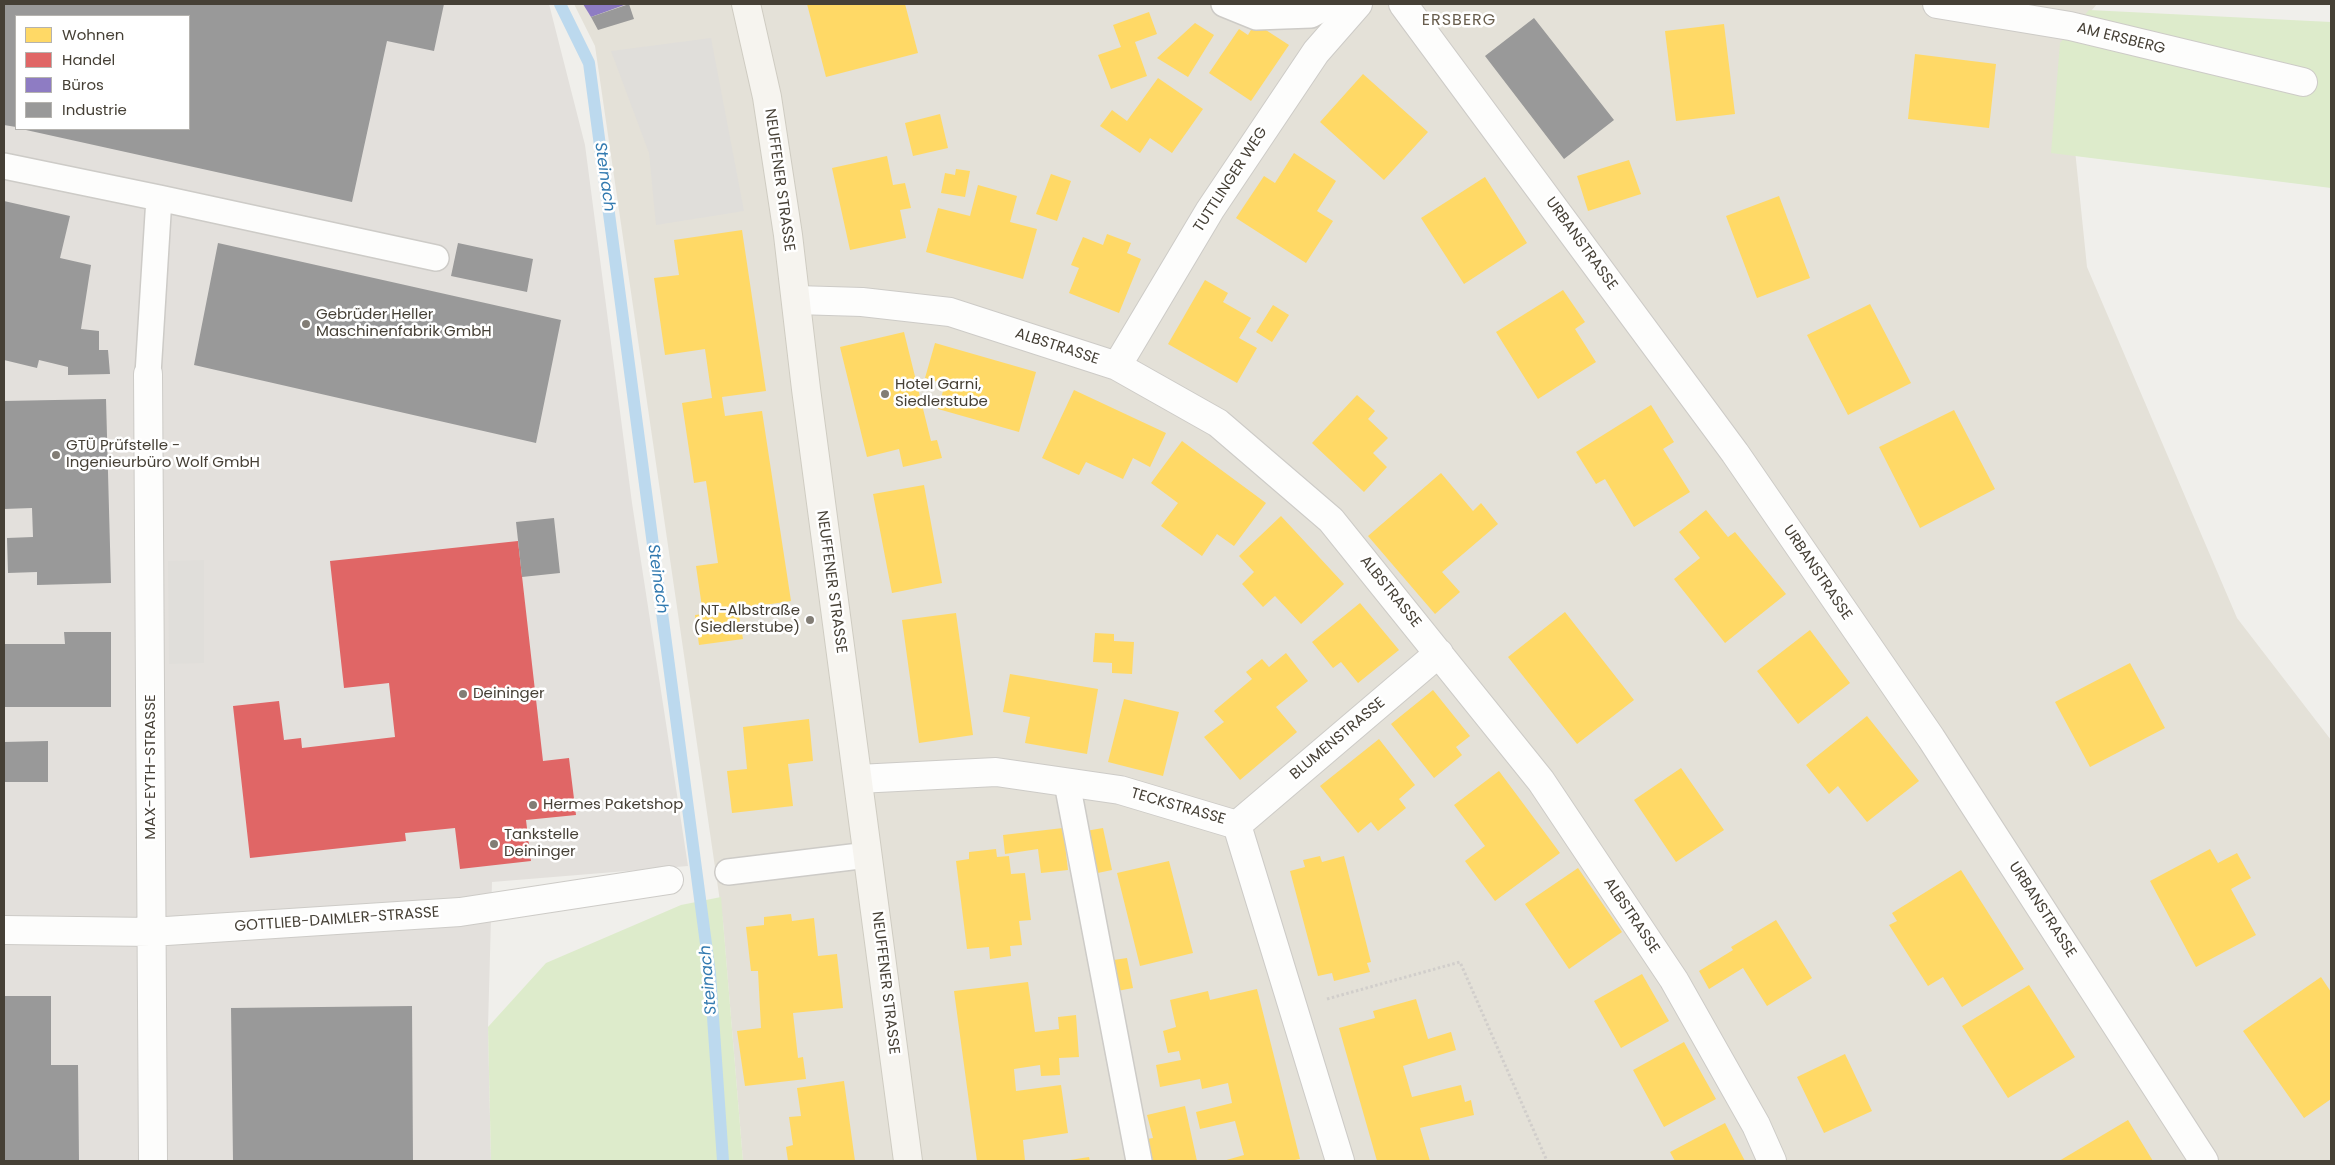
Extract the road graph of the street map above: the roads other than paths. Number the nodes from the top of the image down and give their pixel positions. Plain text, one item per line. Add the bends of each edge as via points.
1 (746, 4) edge
2 (1224, 4) edge
3 (1332, 4) edge
4 (1358, 4) edge
5 (1403, 4) edge
6 (1937, 4) edge
7 (2303, 82) dead end
8 (4, 166) edge
9 (159, 198) junction
10 (436, 258) dead end
11 (796, 300) junction
12 (1117, 366) junction
13 (148, 374) joint
14 (1439, 653) junction
15 (858, 779) junction
16 (1067, 783) junction
17 (1237, 825) junction
18 (868, 855) junction
19 (728, 872) dead end
20 (669, 880) dead end
21 (4, 930) edge
22 (152, 932) junction
23 (152, 1161) edge
24 (908, 1161) edge
25 (1139, 1161) edge
26 (1340, 1161) edge
27 (1772, 1161) edge
28 (2204, 1161) edge

1 - 11 main road, NEUFFENER STRASSE via 767,97
2 - 3 lane via 1256,17 1311,15
4 - 12 street, TUTTLINGER WEG via 1316,52 1210,210
5 - 28 street, URBANSTRASSE via 1735,454 1931,738
6 - 7 street, AM ERSBERG via 2070,26
8 - 9 lane
9 - 10 lane
9 - 13 lane
11 - 12 street, ALBSTRASSE via 862,302 950,312
11 - 15 main road, NEUFFENER STRASSE
12 - 14 street, ALBSTRASSE via 1218,423 1331,520
13 - 22 street, MAX-EYTH-STRASSE
14 - 17 street, BLUMENSTRASSE
14 - 27 street, ALBSTRASSE via 1542,781 1674,980 1756,1125
15 - 16 street, TECKSTRASSE via 996,772
15 - 18 main road, NEUFFENER STRASSE
16 - 17 street, TECKSTRASSE via 1120,790
16 - 25 lane
17 - 26 street, TECKSTRASSE
18 - 19 lane
18 - 24 main road, NEUFFENER STRASSE
20 - 22 street, GOTTLIEB-DAIMLER-STRASSE via 460,912
21 - 22 street, GOTTLIEB-DAIMLER-STRASSE
22 - 23 street, MAX-EYTH-STRASSE

